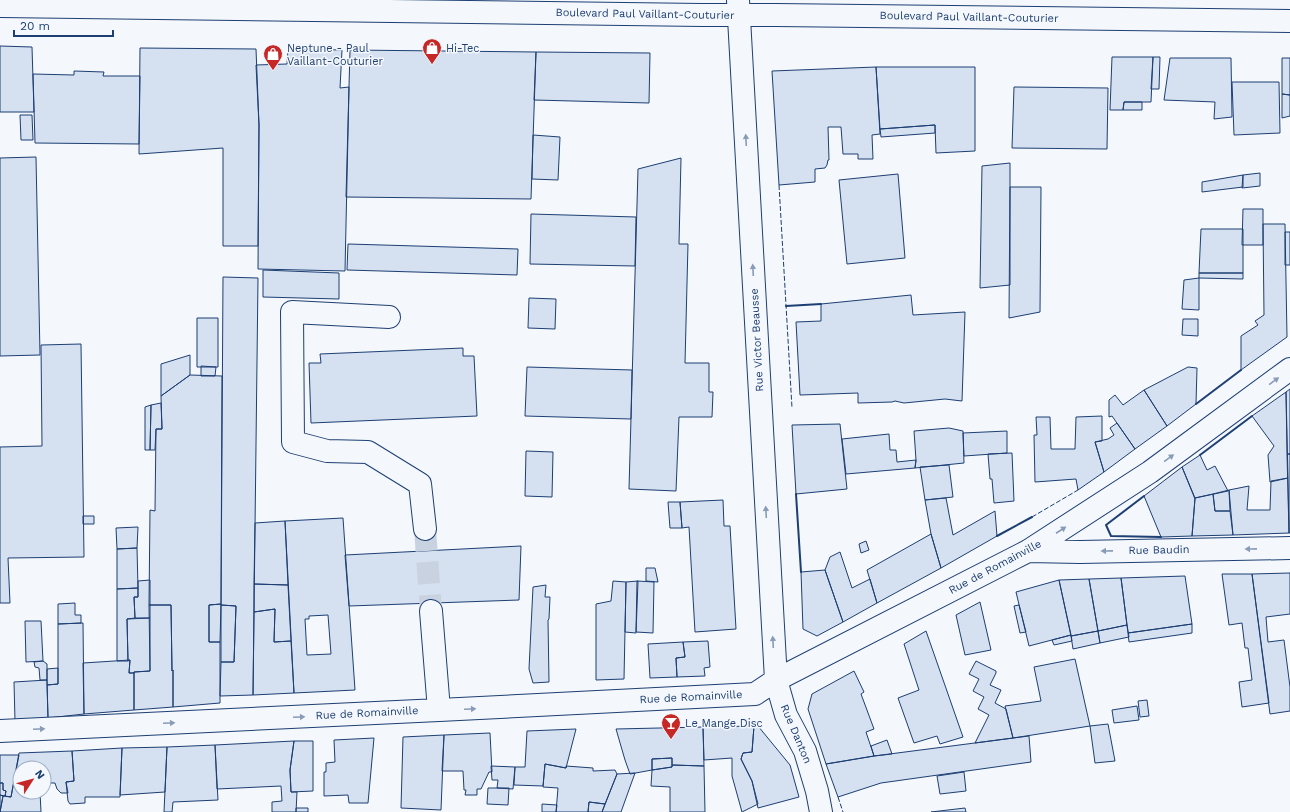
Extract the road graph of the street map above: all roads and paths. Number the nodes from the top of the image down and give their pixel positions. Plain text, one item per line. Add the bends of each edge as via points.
1 (0, 6) edge
2 (738, 8) edge
3 (1290, 21) edge
4 (389, 317) dead end
5 (1290, 369) edge
6 (425, 529) tunnel mouth
7 (1290, 548) edge
8 (1028, 551) junction
9 (431, 611) tunnel mouth
10 (776, 680) junction
11 (439, 710) junction
12 (0, 731) edge
13 (820, 812) edge

1 - 2 street, Boulevard Paul Vaillant-Couturier
2 - 3 street, Boulevard Paul Vaillant-Couturier
10 -> 2 street, Rue Victor Beausse
4 - 6 street via 292,312 293,442 327,451 368,452 420,484
8 -> 5 street, Rue de Romainville via 1150,472
7 -> 8 street, Rue Baudin
8 - 10 street, Rue de Romainville
9 - 11 street
11 -> 10 street, Rue de Romainville via 755,694
10 - 13 street, Rue Danton via 786,715 805,751 817,791
12 -> 11 street, Rue de Romainville

